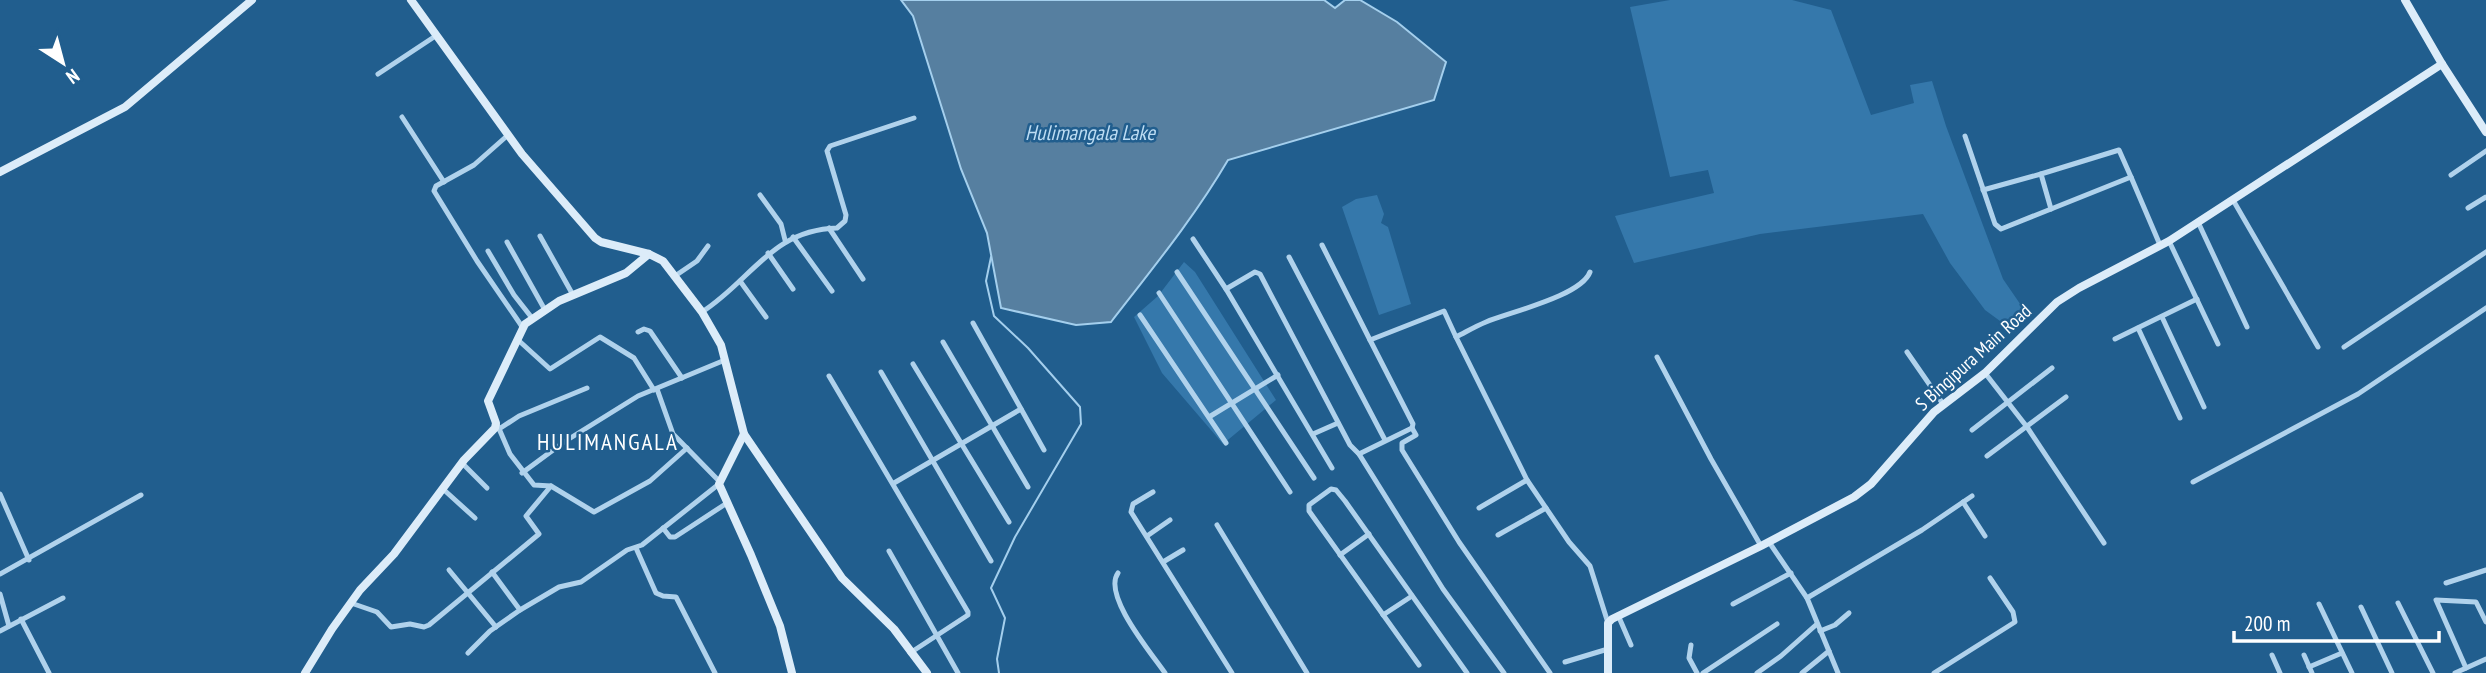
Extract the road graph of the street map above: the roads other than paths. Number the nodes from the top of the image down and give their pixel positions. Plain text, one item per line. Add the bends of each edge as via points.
1 (252, 0) edge
2 (411, 0) edge
3 (2405, 0) edge
4 (436, 35) junction
5 (2442, 64) junction
6 (378, 74) dead end
7 (401, 117) dead end
8 (914, 118) dead end
9 (2486, 132) edge
10 (509, 135) junction
11 (1965, 136) dead end
12 (2486, 152) edge
13 (0, 172) edge
14 (2040, 174) junction
15 (2451, 175) dead end
16 (2132, 177) junction
17 (444, 182) junction
18 (1983, 190) junction
19 (760, 195) dead end
20 (2486, 197) edge
21 (2233, 200) junction
22 (2468, 208) dead end
23 (2051, 209) junction
24 (2198, 222) junction
25 (829, 228) junction
26 (540, 236) dead end
27 (793, 237) junction
28 (1193, 239) dead end
29 (785, 240) junction
30 (507, 242) dead end
31 (2164, 243) junction
32 (1322, 245) dead end
33 (708, 246) dead end
34 (488, 251) dead end
35 (768, 253) junction
36 (2486, 253) edge
37 (649, 254) junction
38 (1289, 257) dead end
39 (1177, 272) dead end
40 (1590, 272) dead end
41 (675, 276) junction
42 (863, 279) dead end
43 (740, 281) junction
44 (793, 289) dead end
45 (1226, 289) junction
46 (832, 290) dead end
47 (1159, 293) dead end
48 (573, 295) junction
49 (2197, 299) junction
50 (2486, 308) edge
51 (545, 310) junction
52 (702, 312) junction
53 (1140, 315) dead end
54 (766, 317) dead end
55 (2162, 317) junction
56 (532, 318) junction
57 (973, 323) dead end
58 (2247, 327) dead end
59 (523, 328) junction
60 (2138, 328) junction
61 (638, 332) dead end
62 (1456, 337) junction
63 (517, 339) junction
64 (2115, 339) dead end
65 (1370, 340) junction
66 (943, 342) dead end
67 (2218, 344) dead end
68 (2318, 347) dead end
69 (2344, 347) dead end
70 (1907, 352) dead end
71 (1657, 357) dead end
72 (725, 360) junction
73 (913, 364) dead end
74 (2052, 368) dead end
75 (881, 372) dead end
76 (1985, 373) junction
77 (1278, 374) junction
78 (830, 376) dead end
79 (682, 378) junction
80 (587, 388) dead end
81 (655, 389) junction
82 (1255, 389) junction
83 (2066, 397) dead end
84 (1232, 402) junction
85 (2008, 402) junction
86 (1943, 404) junction
87 (2204, 407) dead end
88 (1021, 409) junction
89 (1209, 417) junction
90 (2180, 418) dead end
91 (1338, 423) junction
92 (497, 426) junction
93 (991, 426) junction
94 (2027, 427) junction
95 (1412, 428) junction
96 (1972, 430) dead end
97 (744, 434) junction
98 (1313, 434) junction
99 (1385, 440) junction
100 (961, 443) junction
101 (1226, 443) dead end
102 (687, 448) junction
103 (1044, 450) dead end
104 (1359, 453) junction
105 (1987, 456) dead end
106 (932, 460) junction
107 (463, 463) junction
108 (1332, 468) dead end
109 (522, 472) junction
110 (1314, 478) dead end
111 (1527, 480) junction
112 (719, 482) junction
113 (2193, 482) dead end
114 (894, 483) junction
115 (551, 486) junction
116 (1028, 487) dead end
117 (443, 488) junction
118 (487, 488) dead end
119 (1153, 492) dead end
120 (1290, 492) dead end
121 (0, 494) edge
122 (141, 495) dead end
123 (1972, 496) dead end
124 (1963, 502) junction
125 (727, 503) junction
126 (1479, 508) dead end
127 (1546, 508) junction
128 (475, 518) dead end
129 (1170, 520) dead end
130 (1009, 523) dead end
131 (1217, 525) dead end
132 (663, 528) junction
133 (1369, 534) junction
134 (1498, 535) dead end
135 (1147, 536) junction
136 (1985, 536) dead end
137 (2105, 543) dead end
138 (1765, 544) junction
139 (636, 548) junction
140 (1183, 550) dead end
141 (889, 551) dead end
142 (1340, 555) junction
143 (29, 559) junction
144 (990, 561) dead end
145 (1163, 562) junction
146 (449, 570) dead end
147 (2486, 570) edge
148 (492, 572) junction
149 (1118, 573) dead end
150 (1791, 573) junction
151 (0, 574) edge
152 (1990, 578) dead end
153 (2446, 583) dead end
154 (467, 591) junction
155 (0, 594) edge
156 (1412, 596) junction
157 (63, 598) dead end
158 (1807, 598) junction
159 (351, 603) junction
160 (2398, 603) dead end
161 (1732, 604) dead end
162 (2319, 604) dead end
163 (2361, 607) dead end
164 (520, 610) junction
165 (1849, 613) dead end
166 (1383, 615) junction
167 (1618, 615) junction
168 (22, 620) junction
169 (2486, 622) edge
170 (1608, 623) junction
171 (1777, 624) dead end
172 (1817, 624) junction
173 (9, 626) junction
174 (496, 627) junction
175 (0, 631) edge
176 (1820, 631) junction
177 (936, 635) junction
178 (1631, 645) dead end
179 (1691, 645) dead end
180 (1608, 649) junction
181 (1829, 651) junction
182 (468, 653) dead end
183 (911, 653) junction
184 (2342, 653) junction
185 (2272, 655) dead end
186 (2304, 655) dead end
187 (2486, 659) edge
188 (1565, 662) dead end
189 (1419, 666) dead end
190 (2466, 668) junction
191 (1713, 670) edge
192 (2311, 670) edge
193 (49, 673) edge
194 (305, 673) edge
195 (715, 673) edge
196 (792, 673) edge
197 (927, 673) edge
198 (958, 673) edge
199 (1165, 673) edge
200 (1232, 673) edge
201 (1307, 673) edge
202 (1467, 673) edge
203 (1504, 673) edge
204 (1550, 673) edge
205 (1608, 673) edge
206 (1698, 673) edge
207 (1703, 673) edge
208 (1757, 673) edge
209 (1802, 673) edge
210 (1838, 673) edge
211 (1934, 673) edge
212 (2280, 673) edge
213 (2352, 673) edge
214 (2392, 673) edge
215 (2433, 673) edge
216 (2455, 673) edge

1 - 13 street via 124,107
2 - 4 street
3 - 5 street
4 - 6 street
4 - 10 street
5 - 9 street
5 - 21 street, S Bingipura Main Road
7 - 17 street
8 - 25 street via 828,149 846,215 837,228
10 - 17 street via 474,165
10 - 37 street via 595,238
11 - 18 street
12 - 15 street
14 - 16 street via 2119,150
14 - 18 street
14 - 23 street
16 - 23 street
16 - 31 street
17 - 59 street via 434,191
18 - 23 street via 2001,229
19 - 29 street via 781,224
20 - 22 street
21 - 24 street, S Bingipura Main Road
21 - 68 street
24 - 31 street, S Bingipura Main Road
24 - 58 street
25 - 27 street
25 - 42 street
26 - 48 street
27 - 29 street
27 - 46 street
28 - 45 street
29 - 35 street
30 - 51 street
31 - 49 street
31 - 76 street, S Bingipura Main Road via 2057,302
32 - 65 street
33 - 41 street via 697,261
34 - 56 street
35 - 43 street
35 - 44 street
36 - 69 street
37 - 41 street via 663,261
37 - 48 street via 626,273
38 - 99 street
39 - 82 street
40 - 62 street via 1584,281 1554,298
41 - 52 street
43 - 52 street
43 - 54 street
45 - 77 street
45 - 91 street via 1255,272 1260,274
47 - 84 street
48 - 51 street
49 - 55 street
49 - 67 street
50 - 113 street via 2358,394
51 - 56 street
52 - 72 street
53 - 89 street
55 - 60 street
55 - 87 street
56 - 59 street
57 - 88 street
59 - 63 street
60 - 64 street
60 - 90 street
61 - 79 street via 650,331
62 - 65 street via 1444,311
62 - 111 street
63 - 81 street via 550,369 600,337 634,358
63 - 92 street via 488,401
65 - 95 street
66 - 93 street
70 - 86 street
71 - 138 street via 1711,459
72 - 79 street
72 - 97 street
73 - 100 street
74 - 85 street
75 - 106 street
76 - 85 street
76 - 86 street, S Bingipura Main Road
77 - 82 street
77 - 98 street
78 - 114 street
79 - 81 street
80 - 92 street
81 - 102 street via 671,429
81 - 109 street
82 - 84 street
82 - 110 street
83 - 94 street
84 - 89 street
84 - 120 street
85 - 94 street
85 - 96 street
86 - 138 street, S Bingipura Main Road via 1868,487
88 - 93 street
88 - 103 street
89 - 101 street
91 - 98 street
91 - 104 street
92 - 107 street
92 - 109 street
93 - 100 street
93 - 116 street
94 - 105 street
94 - 137 street
95 - 99 street
95 - 204 street via 1416,435 1402,443 1402,450
97 - 112 street
97 - 183 street via 842,578 894,629
98 - 108 street
99 - 104 street
100 - 106 street
100 - 130 street
102 - 112 street
102 - 115 street via 650,481 597,511
104 - 203 street via 1443,589
106 - 114 street
106 - 144 street
107 - 117 street
107 - 118 street
109 - 115 street via 534,485
111 - 126 street
111 - 127 street
112 - 125 street
112 - 132 street
114 - 177 street via 968,612
115 - 148 street via 526,516 539,534
117 - 128 street
117 - 159 street
119 - 135 street via 1133,505 1132,512
121 - 143 street
122 - 143 street
123 - 124 street
124 - 136 street
124 - 158 street
125 - 132 street via 673,538
125 - 196 street via 780,626
127 - 134 street
127 - 170 street via 1590,566
129 - 135 street
131 - 201 street
132 - 139 street
133 - 142 street
133 - 142 street via 1336,491 1331,489 1314,500 1309,511
133 - 156 street
135 - 145 street
138 - 150 street
138 - 167 street, S Bingipura Main Road
139 - 164 street via 623,552 582,582 559,587
139 - 195 street via 656,593 676,597
140 - 145 street
141 - 177 street
142 - 166 street
143 - 151 street
145 - 200 street
146 - 154 street
147 - 153 street
148 - 154 street
148 - 164 street
149 - 199 street via 1114,581 1118,600
150 - 158 street
150 - 161 street
152 - 211 street via 2015,622
154 - 159 street via 424,627 391,627 377,612
154 - 174 street
155 - 173 street
156 - 166 street
156 - 202 street
157 - 168 street
158 - 172 street
159 - 194 street
160 - 215 street
162 - 184 street
163 - 214 street
164 - 174 street
165 - 176 street
166 - 189 street
167 - 170 street, S Bingipura Main Road
167 - 178 street
168 - 173 street
168 - 193 street
169 - 190 street via 2476,602 2436,600
170 - 180 street
171 - 191 street
172 - 176 street
172 - 208 street
173 - 175 street
174 - 182 street
176 - 181 street
177 - 183 street
177 - 198 street
179 - 206 street via 1689,659
180 - 188 street
180 - 205 street
181 - 209 street
181 - 210 street
183 - 197 street
184 - 192 street
184 - 213 street
185 - 212 street
186 - 192 street
187 - 190 street
190 - 216 street
191 - 207 street

